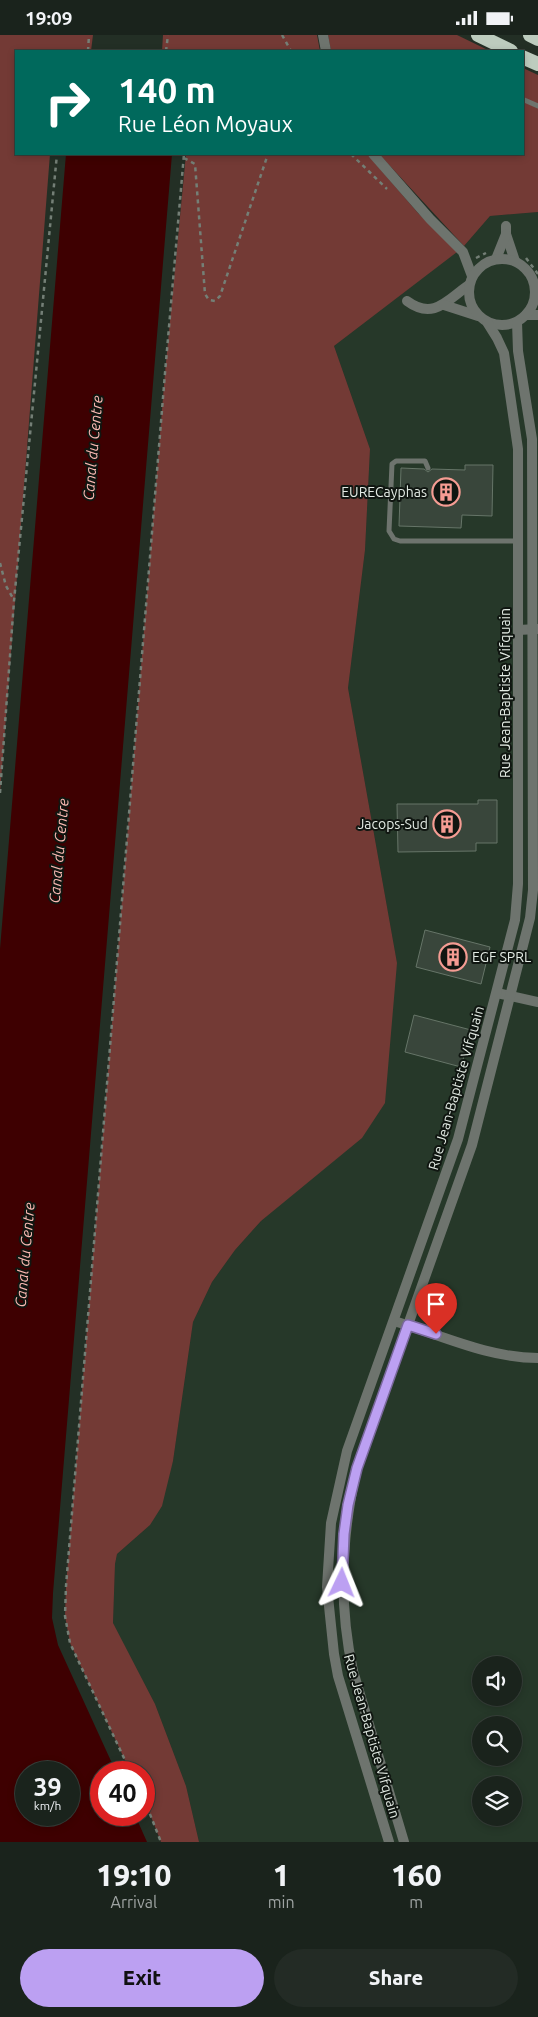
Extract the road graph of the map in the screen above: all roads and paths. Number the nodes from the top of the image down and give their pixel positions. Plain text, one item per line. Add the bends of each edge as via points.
1 (90, 35) edge
2 (168, 35) edge
3 (282, 35) edge
4 (323, 35) edge
5 (478, 35) edge
6 (530, 35) edge
7 (538, 39) edge
8 (88, 50) edge
9 (166, 50) edge
10 (290, 50) edge
11 (326, 50) edge
12 (509, 50) edge
13 (524, 58) edge
14 (538, 64) edge
15 (524, 100) edge
16 (538, 106) edge
17 (58, 155) edge
18 (268, 155) edge
19 (352, 155) edge
20 (374, 155) edge
21 (184, 158) joint
22 (388, 190) dead end
23 (496, 259) junction
24 (515, 261) junction
25 (471, 280) junction
26 (537, 294) edge
27 (407, 301) dead end
28 (444, 305) junction
29 (526, 315) junction
30 (538, 315) edge
31 (482, 319) junction
32 (517, 322) junction
33 (428, 468) dead end
34 (518, 541) junction
35 (0, 563) edge
36 (14, 601) junction
37 (536, 629) edge
38 (518, 630) junction
39 (0, 793) edge
40 (497, 993) junction
41 (511, 996) junction
42 (538, 1002) edge
43 (394, 1321) junction
44 (408, 1325) junction
45 (538, 1358) edge
46 (125, 1761) edge
47 (155, 1826) edge
48 (161, 1842) edge
49 (389, 1842) edge
50 (404, 1842) edge

1 - 8 path
2 - 9 path
3 - 10 path
4 - 11 street
5 - 12 highway
6 - 7 highway
13 - 14 highway
15 - 16 lane
17 - 36 path
18 - 21 path via 220,296 215,301 209,300 206,294 195,164
19 - 22 path
20 - 25 street, Rue Jean-Baptiste Vifquain via 462,252
21 - 46 path via 66,1586 65,1616 70,1643
23 - 24 street
23 - 24 street via 506,230
23 - 25 street via 486,262
24 - 26 street via 530,274
25 - 28 street
25 - 31 street, Rue Jean-Baptiste Vifquain via 469,296 472,307
26 - 29 street
27 - 28 street via 414,306 431,309
28 - 31 street
29 - 30 street
29 - 32 street
31 - 32 street via 502,325
31 - 34 street, Rue Jean-Baptiste Vifquain via 498,338 504,353 518,449
32 - 37 street, Rue Jean-Baptiste Vifquain via 518,351 532,439
33 - 34 lane via 425,461 396,461 392,464 389,531 394,539
34 - 38 street, Rue Jean-Baptiste Vifquain
35 - 36 path
36 - 39 path
37 - 38 street
37 - 41 street, Rue Jean-Baptiste Vifquain via 532,904
38 - 40 street, Rue Jean-Baptiste Vifquain via 518,884 515,920
40 - 41 street
40 - 43 street, Rue Jean-Baptiste Vifquain via 458,1139
41 - 42 street
41 - 44 street, Rue Jean-Baptiste Vifquain via 472,1145
43 - 44 street
43 - 49 street, Rue Jean-Baptiste Vifquain via 347,1451 331,1523 327,1587 338,1676
44 - 45 street via 491,1352
44 - 50 street, Rue Jean-Baptiste Vifquain via 357,1468 344,1534 342,1583 345,1629 353,1671
47 - 48 path

